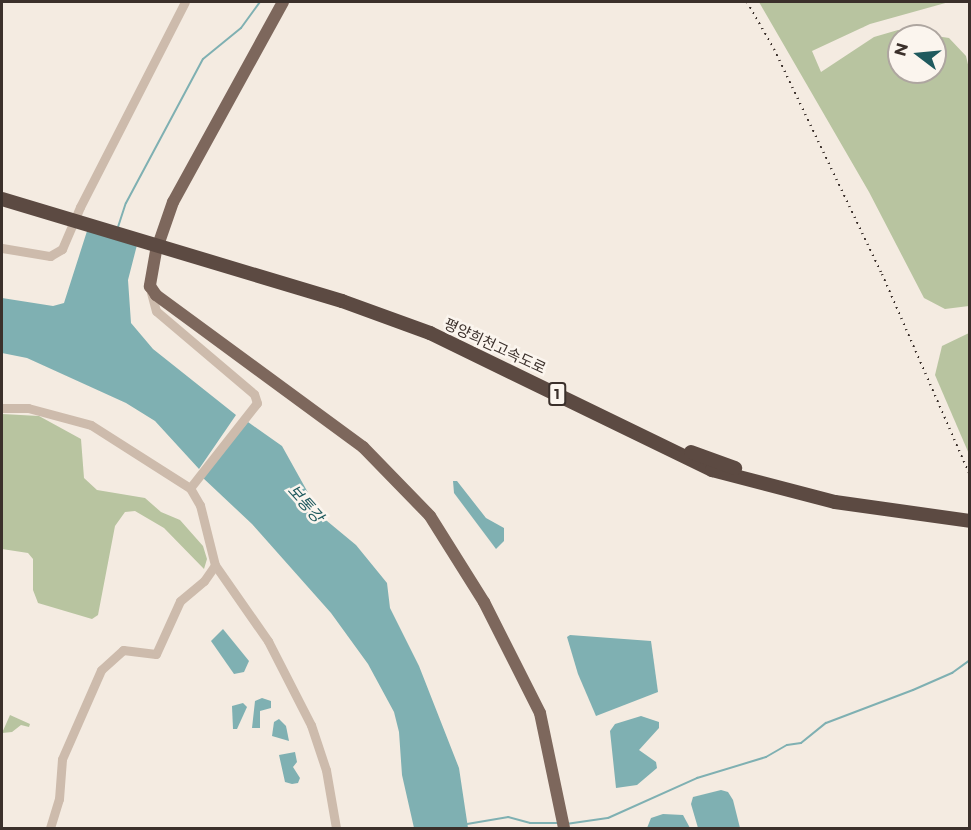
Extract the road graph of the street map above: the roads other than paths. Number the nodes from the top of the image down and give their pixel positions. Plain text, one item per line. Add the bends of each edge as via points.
1 (185, 2) edge
2 (283, 2) edge
3 (2, 190) edge
4 (2, 198) edge
5 (79, 216) junction
6 (155, 240) junction
7 (2, 248) edge
8 (150, 286) junction
9 (2, 408) edge
10 (190, 488) junction
11 (969, 512) edge
12 (969, 521) edge
13 (215, 565) junction
14 (50, 828) edge
15 (336, 828) edge
16 (564, 828) edge

1 - 5 street
2 - 6 main road
3 - 5 highway, 평양희천고속도로 / 1
4 - 5 highway, 평양희천고속도로 / 1
5 - 6 highway, 평양희천고속도로 / 1
5 - 7 street via 58,254 34,256
6 - 8 main road
6 - 11 highway, 평양희천고속도로 / 1 via 429,325 651,435 734,468 829,493
6 - 12 highway, 평양희천고속도로 / 1 via 430,333 712,470 835,502
8 - 10 street via 156,311 254,394 256,403
8 - 16 main road via 156,296 363,447 430,516 484,602 540,713
9 - 10 street via 28,408 91,425
10 - 13 street via 200,504
13 - 14 street via 204,581 180,601 156,654 123,650 101,670 62,759 59,799
13 - 15 street via 268,641 298,696 326,770

